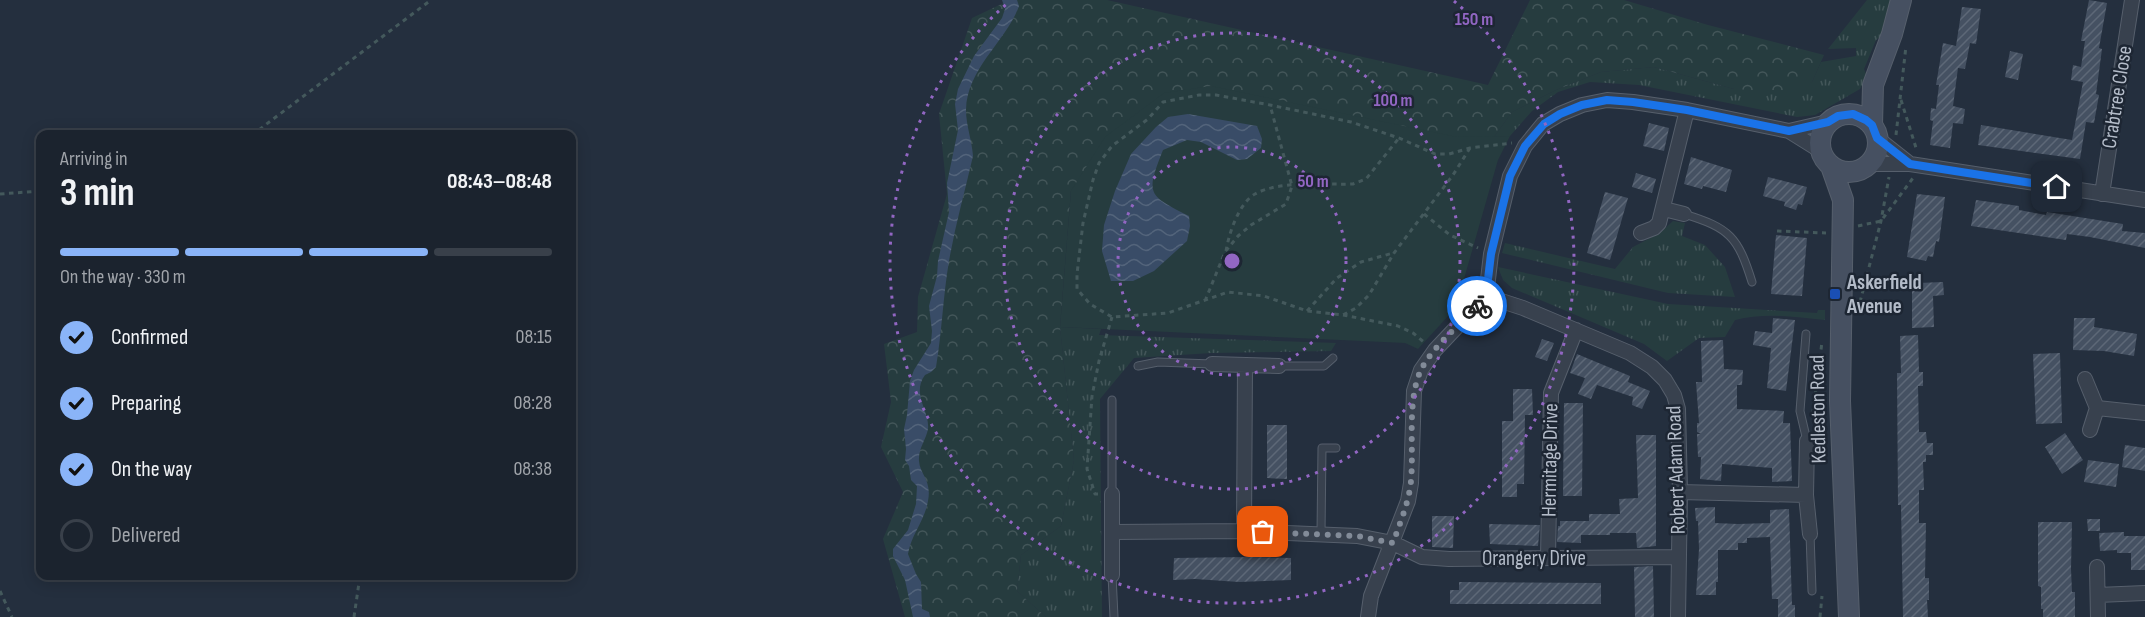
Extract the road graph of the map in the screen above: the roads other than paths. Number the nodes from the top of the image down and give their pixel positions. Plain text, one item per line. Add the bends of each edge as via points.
1 (1901, 0) edge
2 (2132, 0) edge
3 (1873, 85) junction
4 (1687, 110) junction
5 (1837, 118) junction
6 (1789, 131) junction
7 (1874, 132) junction
8 (1892, 157) junction
9 (1826, 159) junction
10 (1866, 166) junction
11 (2102, 194) junction
12 (1843, 200) junction
13 (2145, 200) edge
14 (1664, 209) junction
15 (1684, 214) joint
16 (1641, 233) dead end
17 (1752, 282) dead end
18 (1486, 296) junction
19 (1576, 330) junction
20 (1806, 334) dead end
21 (1333, 358) dead end
22 (1212, 364) joint
23 (1245, 365) junction
24 (1138, 366) dead end
25 (1279, 366) joint
26 (2085, 379) dead end
27 (1112, 400) dead end
28 (2097, 408) junction
29 (2145, 413) edge
30 (2090, 430) dead end
31 (1807, 441) joint
32 (1336, 448) dead end
33 (1680, 492) junction
34 (1112, 494) joint
35 (1806, 495) junction
36 (1244, 531) junction
37 (1113, 532) junction
38 (1321, 533) junction
39 (1810, 534) joint
40 (1393, 543) junction
41 (1678, 557) junction
42 (1548, 558) junction
43 (2097, 567) dead end
44 (1112, 574) joint
45 (1812, 591) dead end
46 (2145, 593) edge
47 (2098, 596) junction
48 (1114, 617) edge
49 (1368, 617) edge
50 (1678, 617) edge
51 (1849, 617) edge
52 (2098, 617) edge

1 - 3 street
2 - 11 street, Crabtree Close
3 - 5 street
3 - 7 street
4 - 6 street
4 - 14 street
4 - 18 street via 1607,100 1582,105 1544,124 1519,145 1491,254
5 - 6 street
5 - 7 street via 1860,116
5 - 9 street via 1821,135
6 - 9 street
7 - 8 street
7 - 10 street via 1876,152
8 - 10 street
8 - 11 street
9 - 10 street via 1850,172
9 - 12 street, Kedleston Road
10 - 12 street
11 - 13 street
12 - 51 street, Kedleston Road via 1840,401
14 - 15 street
14 - 16 street via 1659,223
15 - 17 lane via 1722,228 1745,260
18 - 19 street, Robert Adam Road
18 - 40 street via 1421,370 1414,390 1411,483
19 - 33 street, Robert Adam Road via 1630,353 1665,380 1678,409
19 - 42 street, Hermitage Drive via 1551,393
20 - 31 lane via 1800,411
21 - 25 lane via 1324,366
22 - 23 street
22 - 24 lane via 1158,362
23 - 25 street
23 - 36 street
26 - 28 street
27 - 34 lane
28 - 29 street
28 - 30 street
31 - 35 street
32 - 38 lane via 1322,448
33 - 35 street
33 - 41 street, Robert Adam Road
34 - 37 street
35 - 39 street
36 - 37 street, Orangery Drive
36 - 38 street, Orangery Drive
37 - 44 street
38 - 40 street, Orangery Drive
39 - 45 lane
40 - 42 street, Orangery Drive via 1422,557
40 - 49 street via 1371,596
41 - 42 street, Orangery Drive
41 - 50 street, Robert Adam Road
43 - 47 street
44 - 48 lane
46 - 47 street
47 - 52 street

